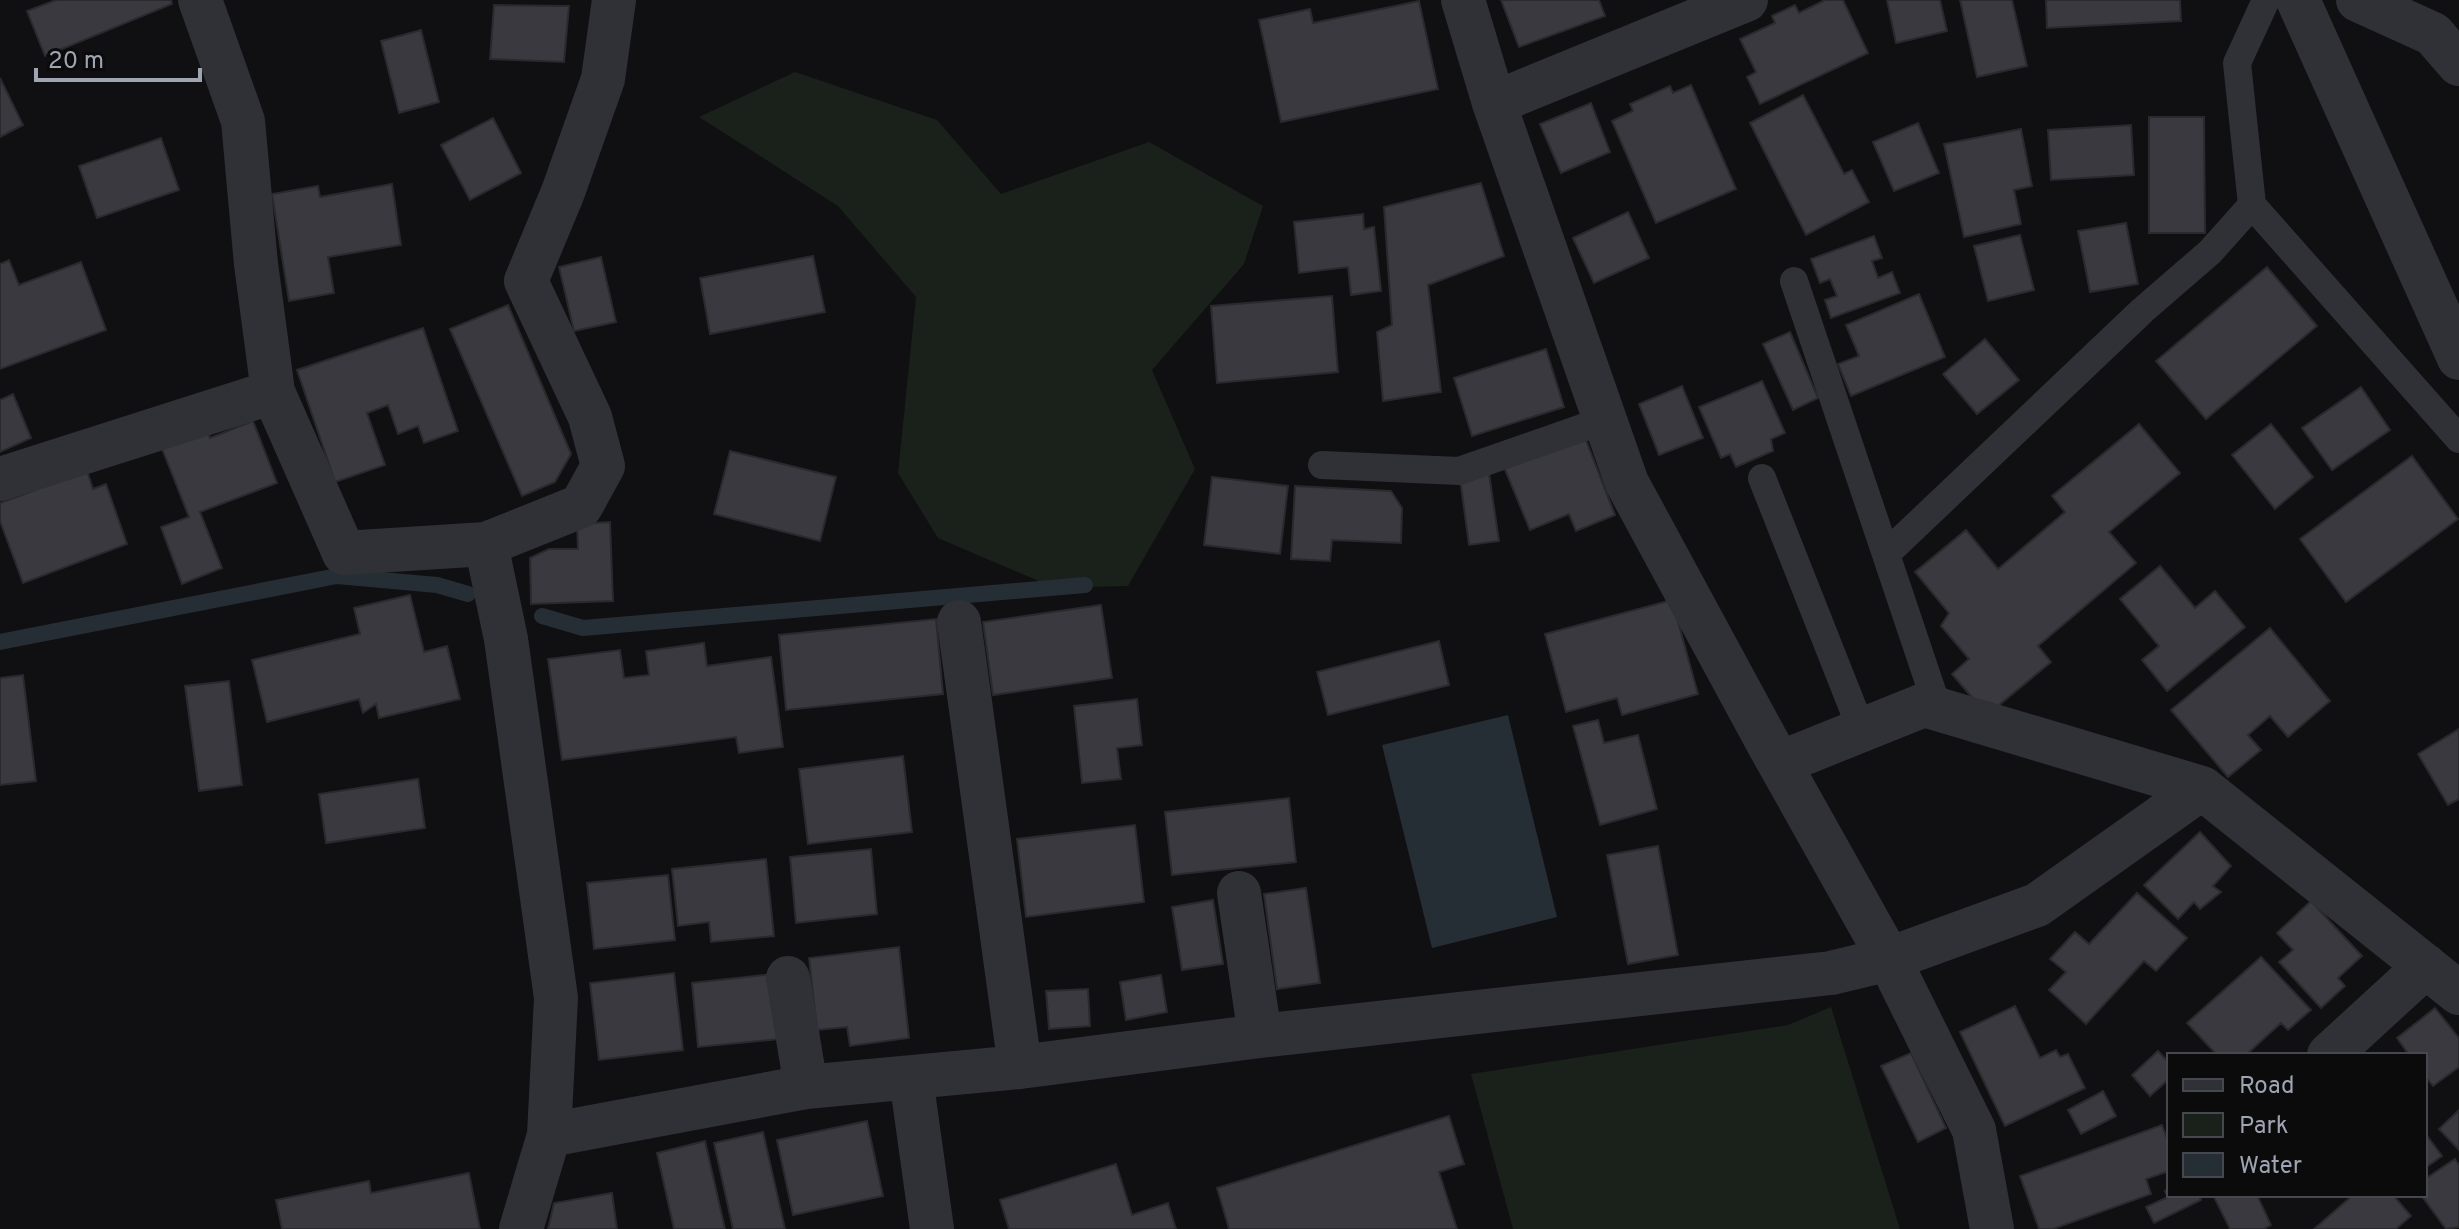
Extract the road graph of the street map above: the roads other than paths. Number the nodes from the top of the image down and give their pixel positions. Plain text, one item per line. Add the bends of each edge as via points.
1 (200, 0) edge
2 (614, 0) edge
3 (1463, 0) edge
4 (1746, 0) edge
5 (2266, 0) edge
6 (2298, 0) edge
7 (2358, 0) edge
8 (2459, 64) edge
9 (1494, 103) junction
10 (2252, 205) junction
11 (1794, 281) dead end
12 (2459, 358) edge
13 (273, 392) junction
14 (1605, 420) junction
15 (2459, 439) edge
16 (1322, 465) dead end
17 (1762, 478) dead end
18 (0, 479) edge
19 (486, 544) junction
20 (1886, 554) junction
21 (959, 622) dead end
22 (1938, 709) junction
23 (1862, 731) junction
24 (1780, 763) junction
25 (2202, 788) junction
26 (1239, 893) dead end
27 (1889, 959) junction
28 (788, 978) dead end
29 (2442, 979) edge
30 (1260, 1036) junction
31 (2332, 1053) edge
32 (1020, 1067) junction
33 (911, 1078) junction
34 (806, 1087) junction
35 (549, 1135) junction
36 (521, 1229) edge
37 (932, 1229) edge
38 (1992, 1229) edge

1 - 13 street via 243,121
2 - 19 street via 603,79 526,281 590,417 603,466 581,506
3 - 9 street
4 - 9 street
5 - 10 lane via 2237,63
6 - 12 street
7 - 8 street via 2433,34
9 - 14 street
10 - 15 lane
10 - 20 lane via 2210,252
11 - 20 lane
13 - 18 street
13 - 19 street via 344,553
14 - 16 lane via 1459,471
14 - 24 street via 1627,483
17 - 23 lane
19 - 35 street via 506,639 556,998
20 - 22 lane
21 - 32 street
22 - 23 street via 1924,705
22 - 25 street
23 - 24 street
24 - 27 street
25 - 27 street via 2037,905
25 - 29 street
26 - 30 street
27 - 30 street via 1831,973
27 - 38 street via 1974,1130
28 - 34 street
29 - 31 street
30 - 32 street
32 - 33 street
33 - 34 street
33 - 37 street
34 - 35 street
35 - 36 street

